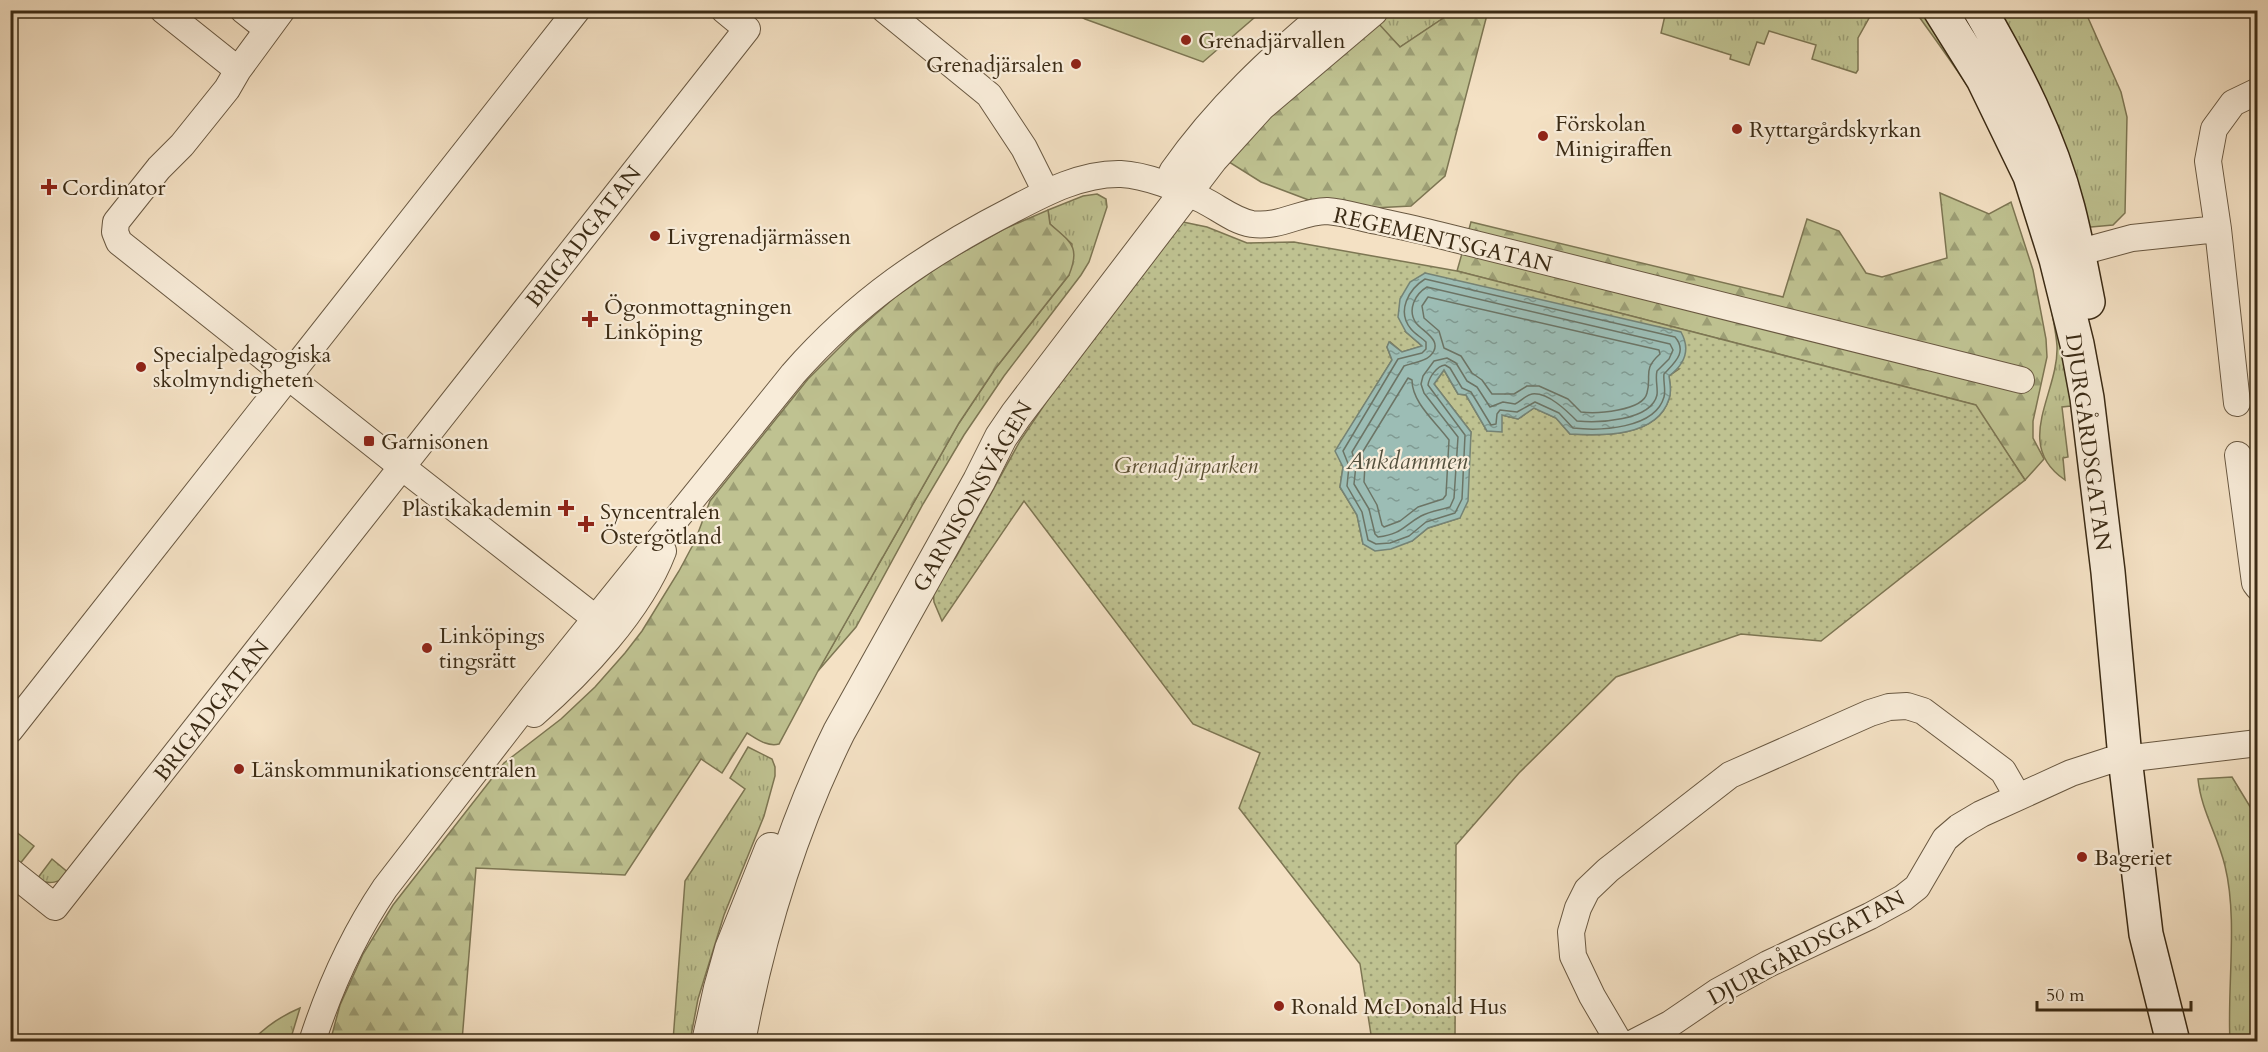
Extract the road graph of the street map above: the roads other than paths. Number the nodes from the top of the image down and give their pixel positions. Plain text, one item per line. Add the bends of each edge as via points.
1 (163, 10) edge
2 (243, 10) edge
3 (577, 10) edge
4 (724, 10) edge
5 (885, 10) edge
6 (1333, 10) edge
7 (1372, 10) edge
8 (1940, 10) edge
9 (1980, 10) edge
10 (275, 20) edge
11 (238, 70) junction
12 (2258, 91) edge
13 (1176, 189) junction
14 (1046, 192) junction
15 (2218, 230) junction
16 (2067, 256) junction
17 (289, 376) junction
18 (2021, 380) dead end
19 (2237, 403) dead end
20 (2238, 455) dead end
21 (402, 467) junction
22 (2258, 587) edge
23 (605, 625) junction
24 (10, 730) edge
25 (2258, 743) edge
26 (2135, 757) junction
27 (2018, 797) junction
28 (10, 871) edge
29 (312, 1041) edge
30 (708, 1041) edge
31 (739, 1041) edge
32 (1619, 1041) edge
33 (1635, 1041) edge
34 (2174, 1041) edge

1 - 11 street
2 - 10 street
3 - 17 street
4 - 21 street, BRIGADGATAN via 747,29
5 - 14 street via 990,95
6 - 13 street, GARNISONSVÄGEN via 1244,88 1200,139
7 - 13 street, GARNISONSVÄGEN via 1260,105 1212,158
8 - 16 main road, DJURGÅRDSGATAN via 1983,79
9 - 16 main road, DJURGÅRDSGATAN via 2031,107 2068,206
10 - 11 street
11 - 17 street via 221,97 116,222 115,232 119,242
12 - 15 street via 2233,103 2214,129 2208,161
13 - 14 street, REGEMENTSGATAN via 1139,177 1111,174
13 - 18 street, REGEMENTSGATAN via 1251,224 1280,224 1326,211 1343,213
13 - 30 street, GARNISONSVÄGEN via 993,425 920,541 834,708 772,847 731,949
13 - 31 street, GARNISONSVÄGEN via 1006,430 839,732 820,770 784,867
14 - 23 street, REGEMENTSGATAN via 928,258 854,312 800,366 674,523 643,591
15 - 16 street via 2132,238
15 - 19 street
16 - 26 main road, DJURGÅRDSGATAN
17 - 21 street
17 - 24 street
20 - 22 street
21 - 23 street
21 - 28 street, BRIGADGATAN via 56,907
23 - 29 street, REGEMENTSGATAN via 561,690 506,733 385,888 342,960
25 - 26 street
26 - 27 street, DJURGÅRDSGATAN via 2090,766
26 - 34 main road, DJURGÅRDSGATAN via 2146,934
27 - 32 street via 2003,771 1923,711 1907,706 1870,713 1730,776 1608,870 1587,890 1578,908 1571,932 1573,956
27 - 33 street, DJURGÅRDSGATAN via 1959,827 1945,839 1917,887 1903,898 1768,964

